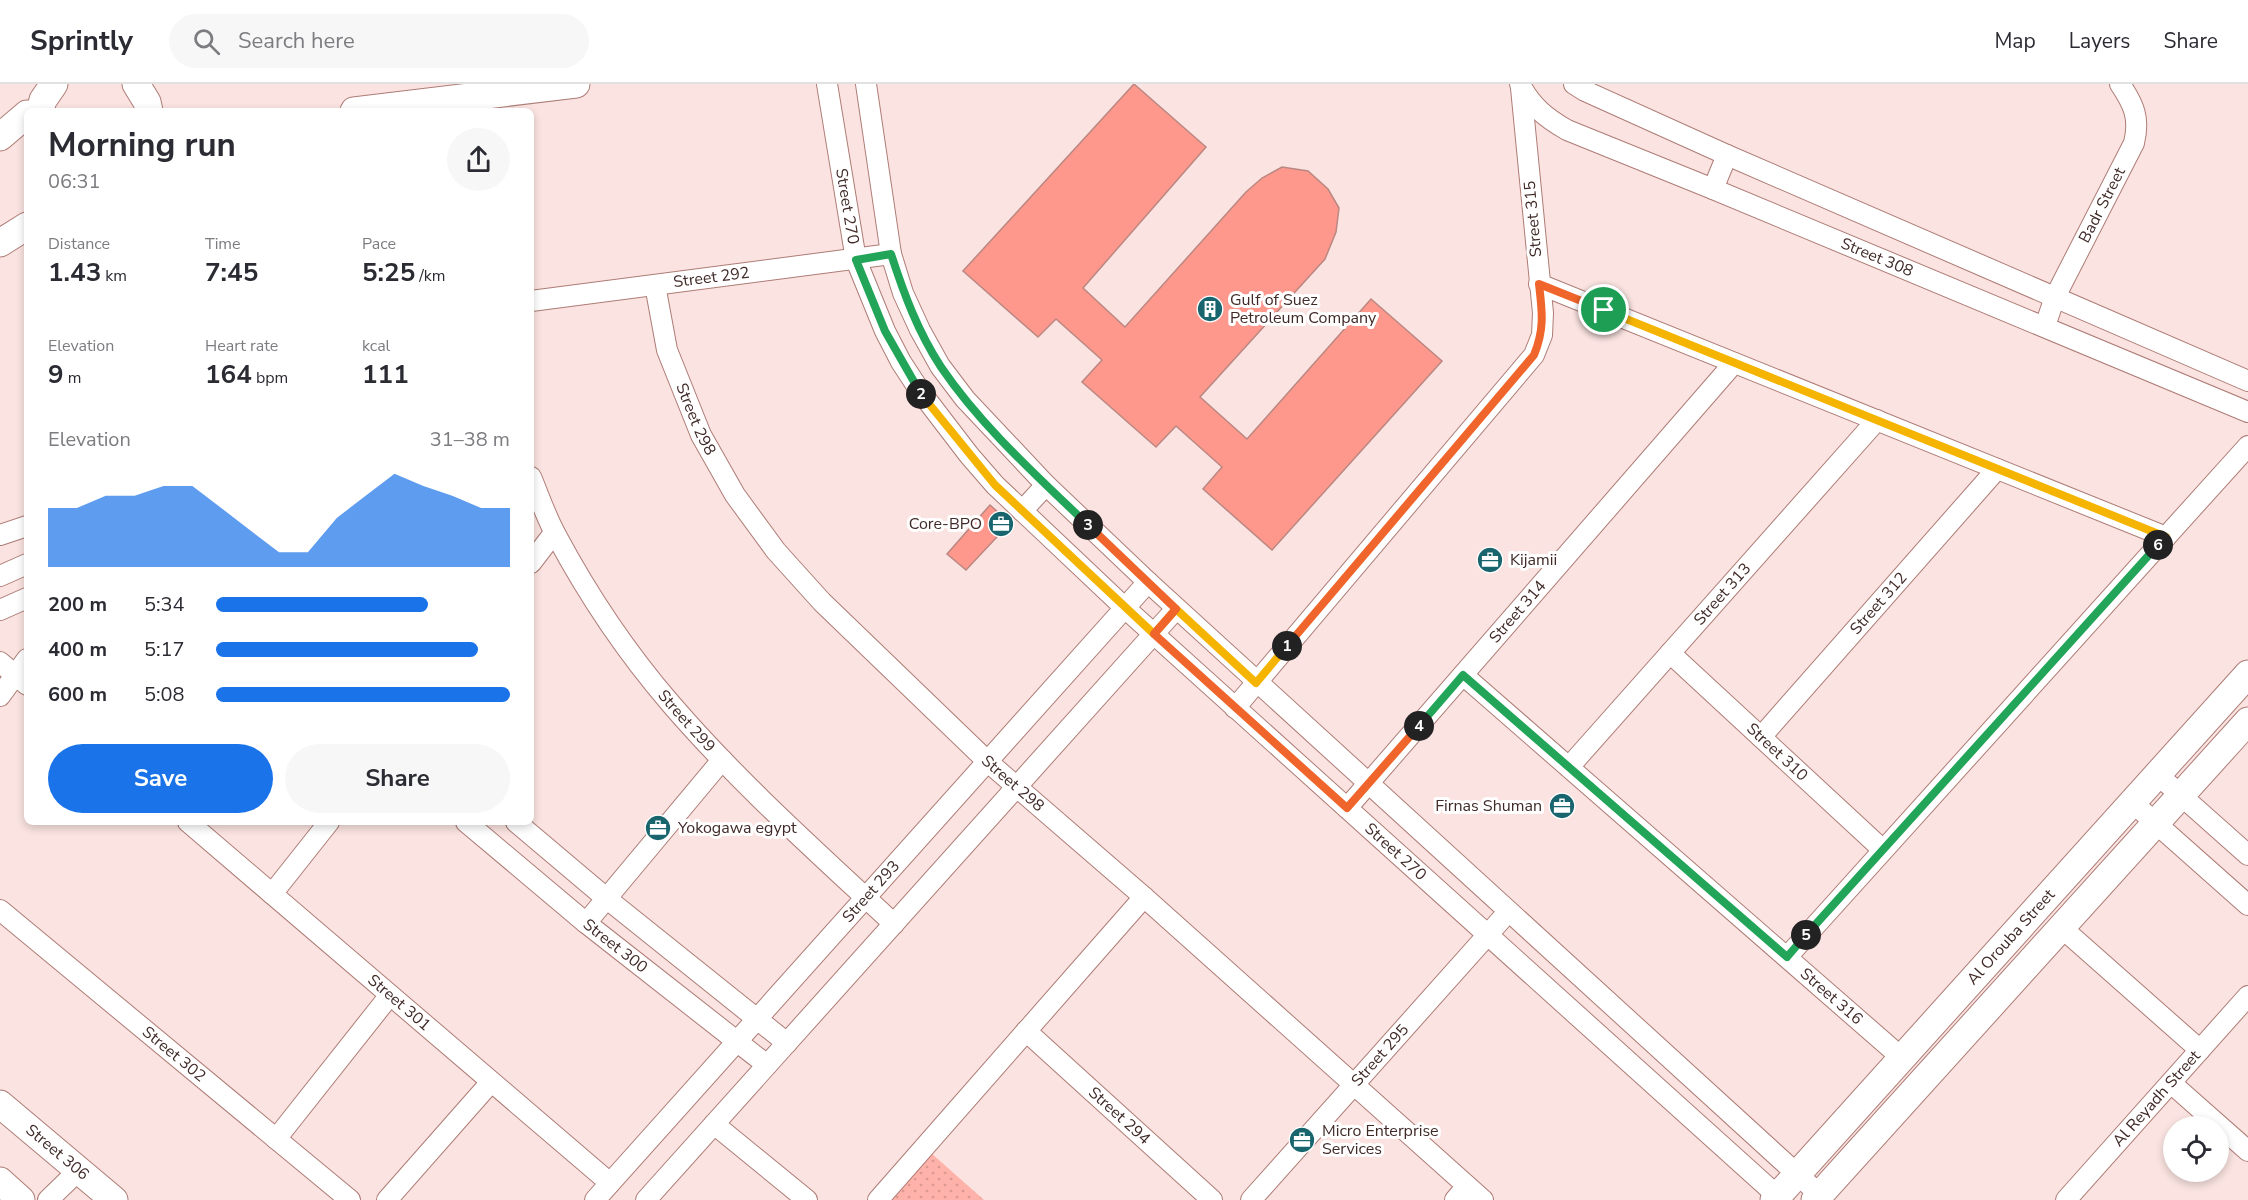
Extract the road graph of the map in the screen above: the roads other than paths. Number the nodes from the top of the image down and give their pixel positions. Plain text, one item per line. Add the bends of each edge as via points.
1 (136, 84) edge
2 (576, 84) edge
3 (827, 84) edge
4 (866, 84) edge
5 (1574, 84) edge
6 (2120, 84) edge
7 (1522, 85) edge
8 (148, 108) edge
9 (379, 108) edge
10 (24, 117) edge
11 (0, 137) edge
12 (1727, 155) junction
13 (1713, 189) junction
14 (1854, 210) junction
15 (24, 228) edge
16 (1841, 241) junction
17 (0, 243) edge
18 (891, 254) junction
19 (856, 260) junction
20 (1969, 260) junction
21 (1539, 284) junction
22 (655, 285) junction
23 (1955, 289) junction
24 (2055, 297) junction
25 (534, 301) edge
26 (2045, 326) junction
27 (1734, 363) junction
28 (2248, 381) edge
29 (2248, 412) edge
30 (1876, 420) junction
31 (2248, 446) edge
32 (1997, 469) junction
33 (534, 484) edge
34 (1046, 485) junction
35 (1022, 511) junction
36 (24, 527) edge
37 (554, 533) junction
38 (0, 535) edge
39 (2166, 537) junction
40 (534, 559) edge
41 (24, 565) edge
42 (0, 576) edge
43 (1148, 582) junction
44 (24, 599) edge
45 (1125, 608) junction
46 (1176, 609) junction
47 (0, 610) edge
48 (1154, 634) junction
49 (1670, 653) junction
50 (0, 662) edge
51 (23, 673) edge
52 (2248, 674) edge
53 (1463, 675) junction
54 (1256, 683) junction
55 (0, 696) edge
56 (1234, 708) junction
57 (2248, 721) edge
58 (1761, 737) junction
59 (722, 759) junction
60 (988, 762) junction
61 (1569, 767) junction
62 (2158, 775) junction
63 (1368, 784) junction
64 (1017, 786) junction
65 (2181, 795) junction
66 (2133, 803) junction
67 (1347, 808) junction
68 (2156, 823) junction
69 (192, 825) edge
70 (327, 825) edge
71 (470, 825) edge
72 (520, 825) edge
73 (1883, 850) junction
74 (2248, 855) edge
75 (272, 894) junction
76 (1144, 897) junction
77 (606, 898) junction
78 (866, 898) junction
79 (2248, 905) edge
80 (0, 910) edge
81 (1508, 912) junction
82 (586, 922) junction
83 (894, 924) junction
84 (2062, 928) junction
85 (1488, 935) junction
86 (1787, 957) junction
87 (390, 995) junction
88 (2248, 996) edge
89 (758, 1019) junction
90 (1026, 1031) junction
91 (738, 1041) junction
92 (787, 1043) junction
93 (2200, 1050) junction
94 (1902, 1058) junction
95 (767, 1065) junction
96 (491, 1082) junction
97 (2171, 1083) junction
98 (1354, 1085) junction
99 (0, 1104) edge
100 (714, 1124) junction
101 (276, 1139) junction
102 (2248, 1151) edge
103 (79, 1170) junction
104 (1797, 1174) junction
105 (0, 1181) edge
106 (610, 1183) junction
107 (1461, 1193) edge
108 (1818, 1198) edge
109 (1778, 1199) edge
110 (21, 1200) edge
111 (48, 1200) edge
112 (114, 1200) edge
113 (350, 1200) edge
114 (387, 1200) edge
115 (596, 1200) edge
116 (646, 1200) edge
117 (807, 1200) edge
118 (878, 1200) edge
119 (1212, 1200) edge
120 (1251, 1200) edge
121 (1483, 1200) edge
122 (2066, 1200) edge

1 - 8 street
2 - 9 street
3 - 19 street, Street 270
4 - 18 street, Street 270
5 - 12 street, Street 308
6 - 24 street, Badr Street via 2136,116 2134,143
7 - 13 street, Street 308 via 1528,100 1545,118 1567,130
7 - 21 street, Street 315
10 - 11 street
12 - 13 street
12 - 14 street, Street 308
13 - 16 street, Street 308
14 - 16 street
14 - 20 street, Street 308
15 - 17 street
16 - 23 street, Street 308
18 - 19 street, Street 292
18 - 34 street, Street 270 via 903,293 940,366 965,399
19 - 22 street, Street 292
19 - 35 street, Street 270 via 885,331 920,391 969,455
20 - 23 street
20 - 24 street, Street 308
21 - 27 street
21 - 54 street, Street 315 via 1542,335 1534,355
22 - 25 street, Street 292
22 - 60 street, Street 298 via 671,360 701,435 735,495 776,551 822,602
23 - 26 street, Street 308
24 - 26 street, Badr Street
24 - 28 street, Street 308
26 - 29 street, Street 308
27 - 30 street
27 - 53 street, Street 314
30 - 32 street
30 - 49 street, Street 313
31 - 39 street
32 - 39 street
32 - 58 street, Street 312
33 - 37 street, Street 299
34 - 35 street
34 - 43 street, Street 270
35 - 45 street, Street 270
36 - 38 street
37 - 40 street
37 - 59 street, Street 299 via 627,649 670,704
39 - 73 street
41 - 42 street
43 - 45 street, Street 293
43 - 46 street, Street 270
44 - 47 street
45 - 48 street, Street 270
45 - 60 street, Street 293
46 - 48 street
46 - 54 street, Street 270
48 - 56 street, Street 270
48 - 64 street
49 - 58 street, Street 310
49 - 61 street, Street 313
50 - 51 street
51 - 55 street
52 - 62 street, Al Orouba Street
53 - 61 street, Street 316
53 - 63 street, Street 314
54 - 56 street, Street 315
54 - 63 street, Street 270
56 - 67 street, Street 270
57 - 65 street, Al Orouba Street
58 - 73 street, Street 310
59 - 77 street
59 - 78 street, Street 299
60 - 64 street, Street 298
60 - 78 street, Street 293
61 - 86 street, Street 316
62 - 65 street
62 - 66 street, Al Orouba Street
63 - 67 street, Street 314
63 - 81 street, Street 270
64 - 76 street, Street 298
64 - 83 street
65 - 68 street, Al Orouba Street
65 - 74 street
66 - 68 street
66 - 94 street, Al Orouba Street
67 - 85 street, Street 270
68 - 79 street
68 - 84 street, Al Orouba Street
69 - 75 street, Street 301
70 - 75 street
71 - 82 street, Street 300
72 - 77 street, Street 300
73 - 86 street
75 - 87 street, Street 301
76 - 90 street
76 - 98 street, Street 298
77 - 82 street
77 - 89 street, Street 300
78 - 83 street, Street 299
78 - 89 street, Street 293
80 - 101 street, Street 302
81 - 85 street, Street 295
81 - 104 street, Street 270
82 - 91 street, Street 300
83 - 92 street
84 - 93 street
84 - 108 street, Al Orouba Street
85 - 98 street, Street 295
85 - 109 street, Street 270
86 - 94 street, Street 316
87 - 96 street, Street 301
87 - 101 street
88 - 93 street, Al Reyadh Street
89 - 91 street, Street 293
89 - 92 street, Street 300
90 - 118 street
90 - 119 street, Street 294
91 - 95 street, Street 300
91 - 106 street, Street 293
92 - 95 street
93 - 97 street, Al Reyadh Street
94 - 104 street, Al Orouba Street
95 - 100 street
96 - 106 street, Street 301
96 - 114 street
97 - 102 street
97 - 122 street, Al Reyadh Street
98 - 107 street, Street 298
98 - 120 street, Street 295
99 - 103 street, Street 306
100 - 116 street
100 - 117 street
101 - 113 street, Street 302
103 - 111 street
103 - 112 street, Street 306
104 - 108 street, Street 270
104 - 109 street, Al Orouba Street
105 - 110 street
106 - 115 street, Street 293
107 - 121 street, Street 298

